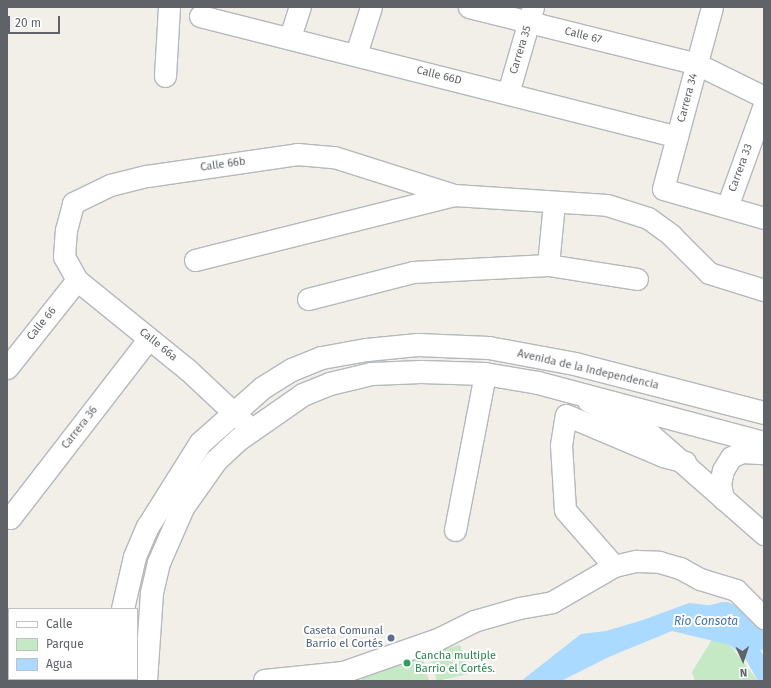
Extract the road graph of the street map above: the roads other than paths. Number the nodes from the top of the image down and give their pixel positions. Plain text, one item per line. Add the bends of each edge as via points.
1 (169, 7) edge
2 (300, 7) edge
3 (371, 7) edge
4 (469, 7) edge
5 (712, 7) edge
6 (531, 15) edge
7 (200, 16) dead end
8 (290, 37) junction
9 (356, 54) junction
10 (697, 64) junction
11 (165, 76) dead end
12 (508, 93) junction
13 (764, 97) edge
14 (764, 106) edge
15 (677, 137) junction
16 (454, 195) junction
17 (554, 203) junction
18 (727, 207) junction
19 (764, 218) edge
20 (195, 260) dead end
21 (548, 265) junction
22 (637, 279) dead end
23 (77, 280) junction
24 (764, 290) edge
25 (308, 299) dead end
26 (149, 338) junction
27 (7, 368) edge
28 (485, 374) junction
29 (569, 391) junction
30 (235, 413) junction
31 (764, 413) edge
32 (252, 430) junction
33 (764, 443) edge
34 (764, 453) edge
35 (685, 462) junction
36 (723, 499) junction
37 (10, 518) dead end
38 (455, 530) dead end
39 (764, 534) edge
40 (614, 566) junction
41 (123, 608) edge
42 (764, 618) edge
43 (264, 680) edge
44 (146, 681) edge

1 - 11 street
2 - 8 street
3 - 9 street
4 - 6 street, Calle 67
5 - 10 street, Carrera 34
6 - 10 street, Calle 67
6 - 12 street, Carrera 35
7 - 8 street, Calle 66D
8 - 9 street, Calle 66D
9 - 12 street, Calle 66D
10 - 13 street, Calle 67
10 - 15 street, Carrera 34
12 - 15 street, Calle 66D
14 - 18 street, Carrera 33
15 - 18 street, Carrera 34 via 663,189
16 - 17 street
16 - 20 street
16 - 23 street, Calle 66b via 334,157 297,154 147,176 110,185 73,203 66,230 64,257
17 - 21 street
17 - 24 street via 608,205 648,218 671,235 709,273
18 - 19 street
21 - 22 street
21 - 25 street via 413,272
23 - 26 street, Calle 66a
23 - 27 street, Calle 66
26 - 30 street, Calle 66a
26 - 37 street, Carrera 36
28 - 29 main road
28 - 32 main road via 372,374 330,384 303,395
28 - 38 street
29 - 33 main road
29 - 35 street via 650,434
30 - 31 main road, Avenida de la Independencia via 263,388 292,370 322,358 367,350 418,346 489,348 540,357
30 - 32 street
30 - 41 main road, Avenida de la Independencia via 201,444 164,499 135,557
32 - 44 main road via 216,461 183,508 159,563 152,593
34 - 36 street via 742,452 731,457 723,470 720,484
35 - 36 street
35 - 40 street via 663,456 566,415 561,445 565,510
36 - 39 street
40 - 42 street via 644,561 680,568 700,579 736,590
40 - 43 street via 552,602 519,608 474,622 438,639 343,672

